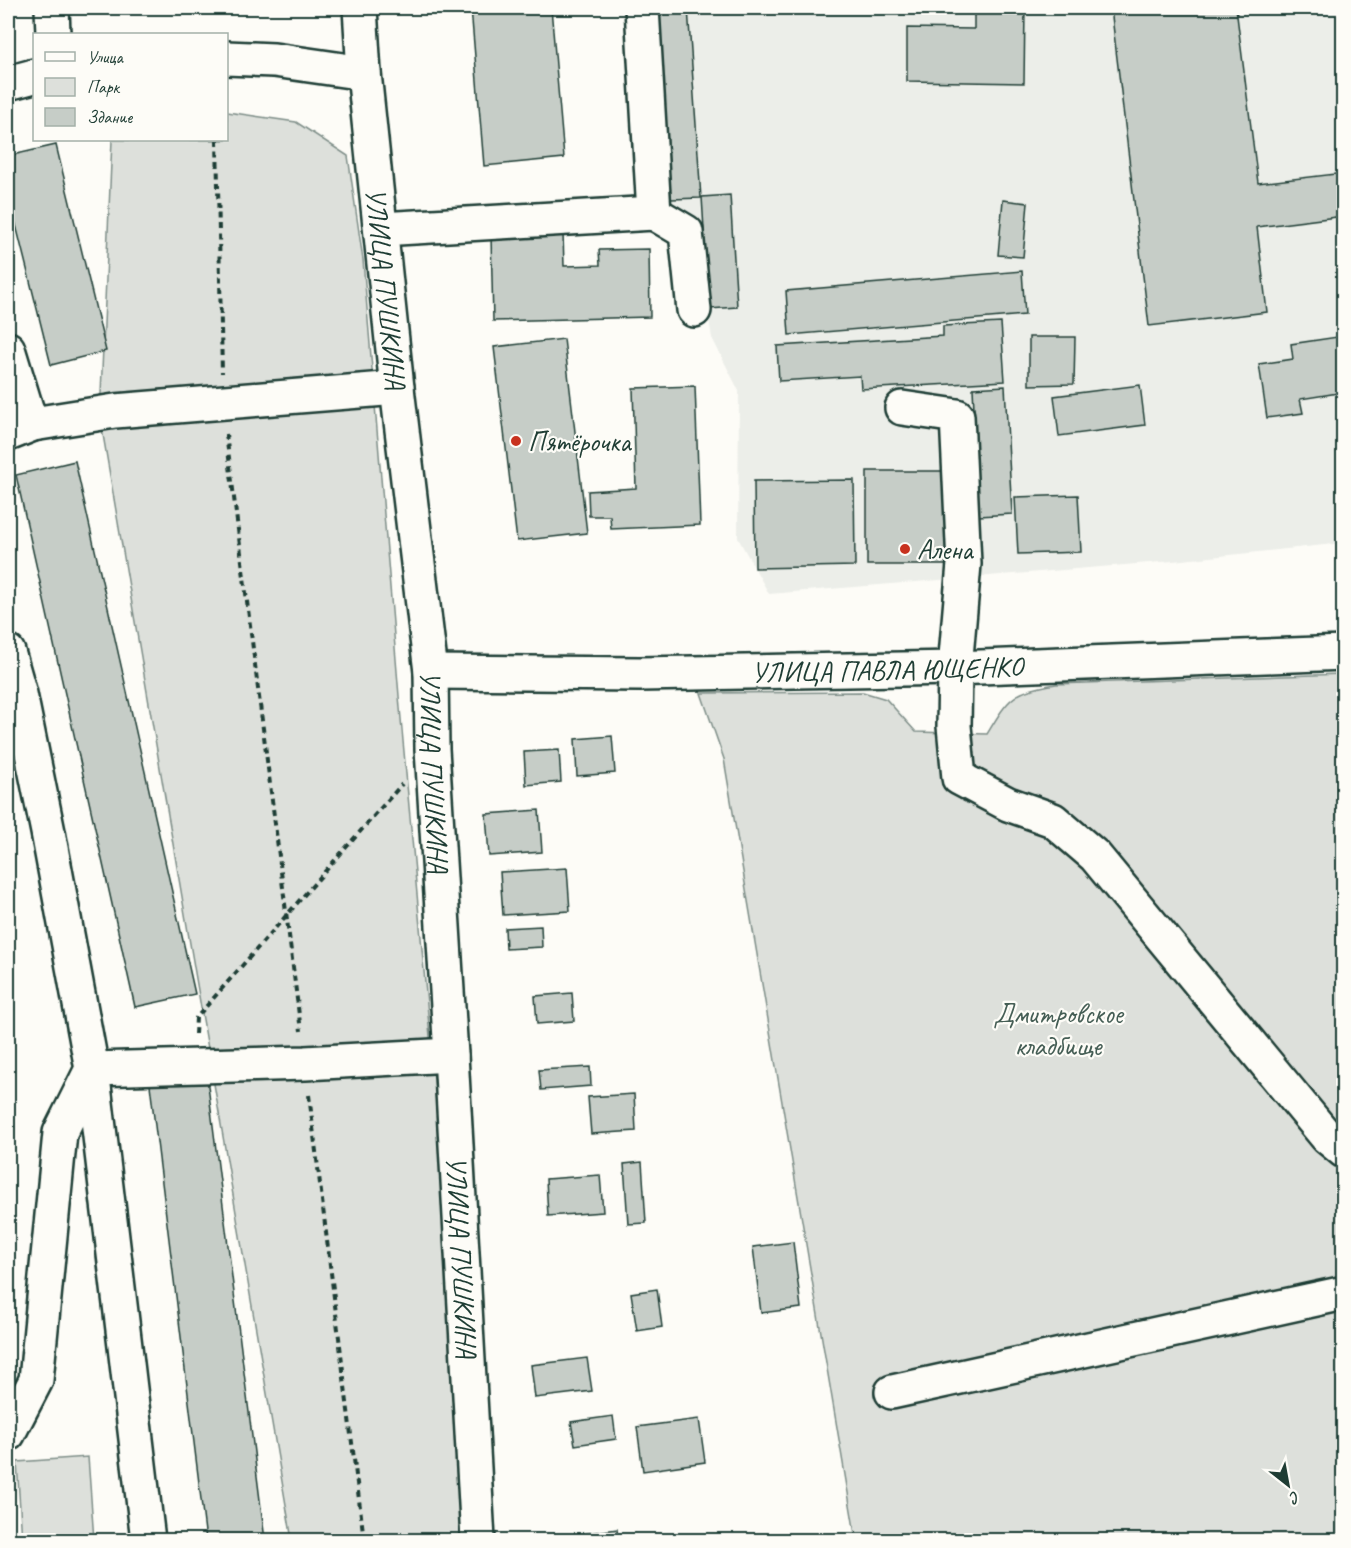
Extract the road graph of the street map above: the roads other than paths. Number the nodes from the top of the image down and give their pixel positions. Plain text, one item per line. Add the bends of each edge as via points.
1 (52, 8) edge
2 (360, 8) edge
3 (642, 8) edge
4 (53, 33) edge
5 (228, 58) edge
6 (364, 73) junction
7 (33, 76) edge
8 (8, 83) edge
9 (654, 213) junction
10 (381, 229) junction
11 (694, 310) dead end
12 (8, 349) edge
13 (398, 388) junction
14 (902, 408) dead end
15 (20, 429) edge
16 (8, 652) edge
17 (1344, 653) edge
18 (955, 668) junction
19 (431, 672) junction
20 (451, 1055) junction
21 (92, 1069) junction
22 (1344, 1150) edge
23 (1344, 1293) edge
24 (892, 1392) dead end
25 (8, 1434) edge
26 (148, 1540) edge
27 (478, 1540) edge

1 - 4 street
2 - 6 street, УЛИЦА ПУШКИНА
3 - 9 street
5 - 6 street via 274,60
6 - 10 street, УЛИЦА ПУШКИНА
7 - 8 street
9 - 10 street
9 - 11 street via 686,232
10 - 13 street, УЛИЦА ПУШКИНА
12 - 15 street via 26,408
13 - 15 street via 115,411
13 - 19 street, УЛИЦА ПУШКИНА
14 - 18 street via 957,416 964,564
16 - 21 street via 48,832
17 - 18 street, УЛИЦА ПАВЛА ЮЩЕНКО
18 - 19 street, УЛИЦА ПАВЛА ЮЩЕНКО via 640,674
18 - 22 street via 954,726 959,778 1008,804 1053,820 1095,856 1328,1137
19 - 20 street, УЛИЦА ПУШКИНА via 432,749
20 - 21 street
20 - 27 street, УЛИЦА ПУШКИНА
21 - 25 street via 60,1133 36,1380
21 - 26 street
23 - 24 street

